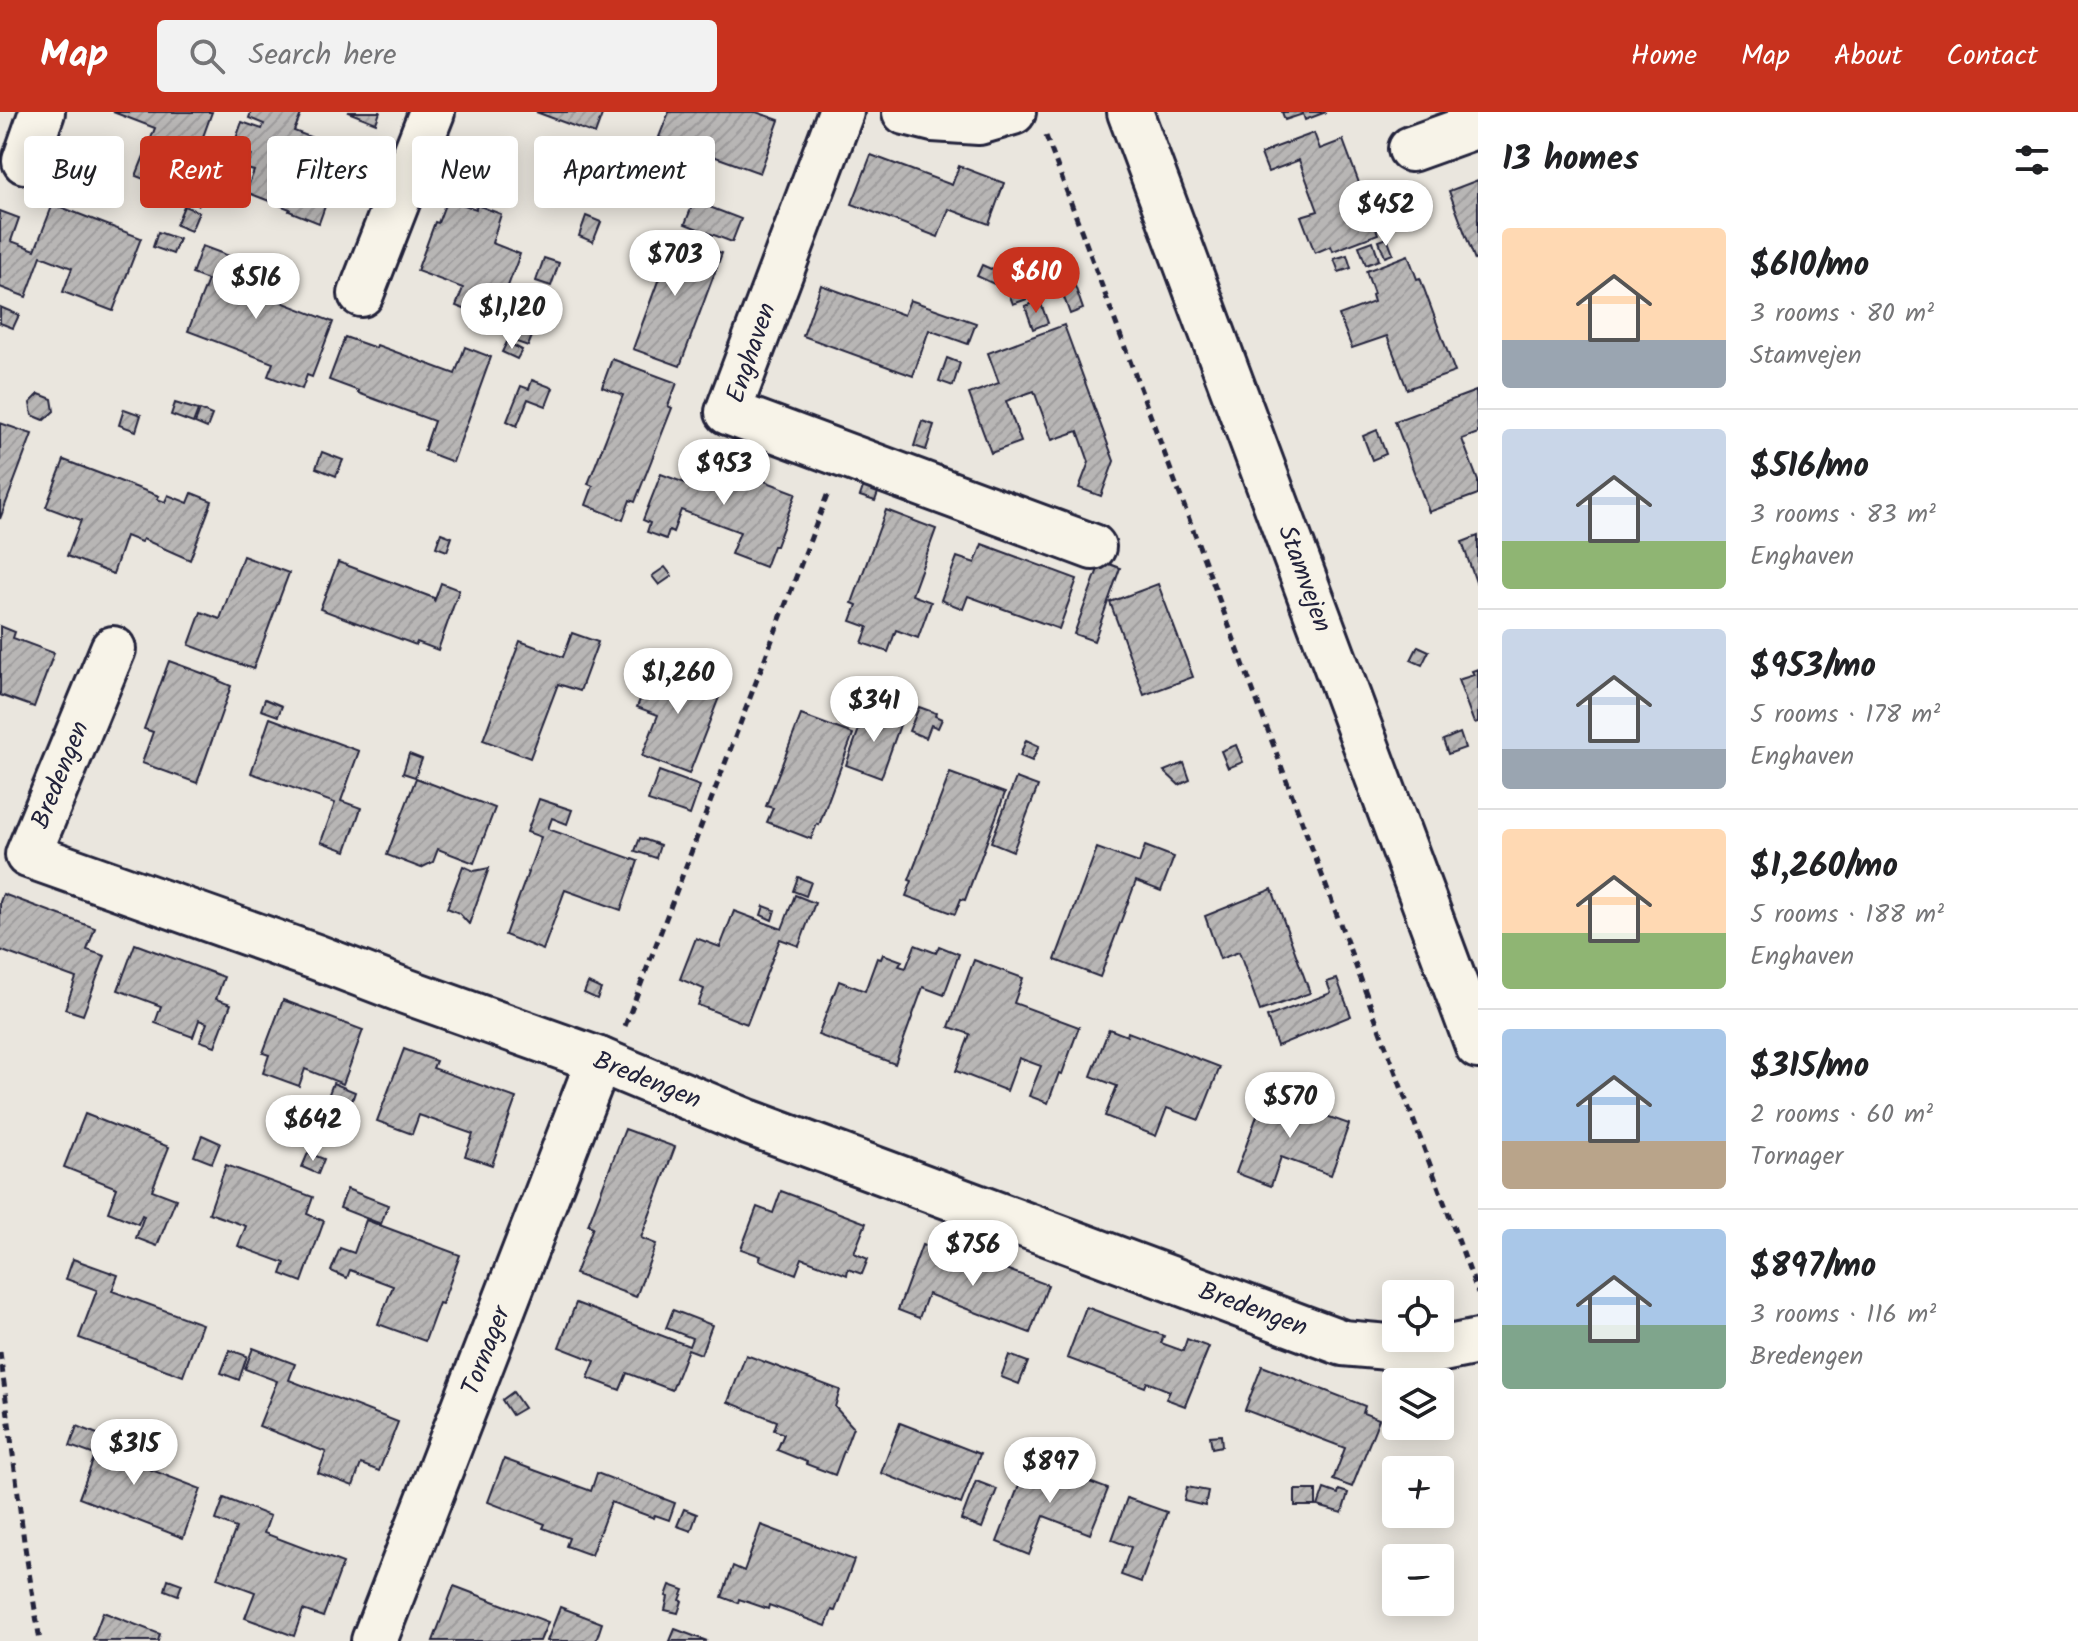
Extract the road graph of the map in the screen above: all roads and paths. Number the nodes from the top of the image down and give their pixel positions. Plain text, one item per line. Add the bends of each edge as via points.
1 (42, 112) edge
2 (432, 112) edge
3 (841, 112) edge
4 (905, 112) edge
5 (1130, 112) edge
6 (1028, 120) edge
7 (1478, 125) edge
8 (34, 136) edge
9 (1411, 149) dead end
10 (361, 294) dead end
11 (842, 454) junction
12 (1093, 547) dead end
13 (113, 649) dead end
14 (1478, 1046) edge
15 (599, 1060) junction
16 (1478, 1293) edge
17 (1478, 1342) edge
18 (0, 1352) edge
19 (40, 1641) edge
20 (374, 1641) edge

1 - 8 street
2 - 10 street
3 - 11 street, Enghaven via 728,412
4 - 6 street via 979,122
5 - 14 street, Stamvejen
6 - 16 path
7 - 9 street
11 - 12 street, Enghaven
11 - 15 path via 618,1045
13 - 15 street, Bredengen via 28,855
15 - 17 street, Bredengen via 748,1122 1343,1343 1433,1351
15 - 20 street, Tornager
18 - 19 path

